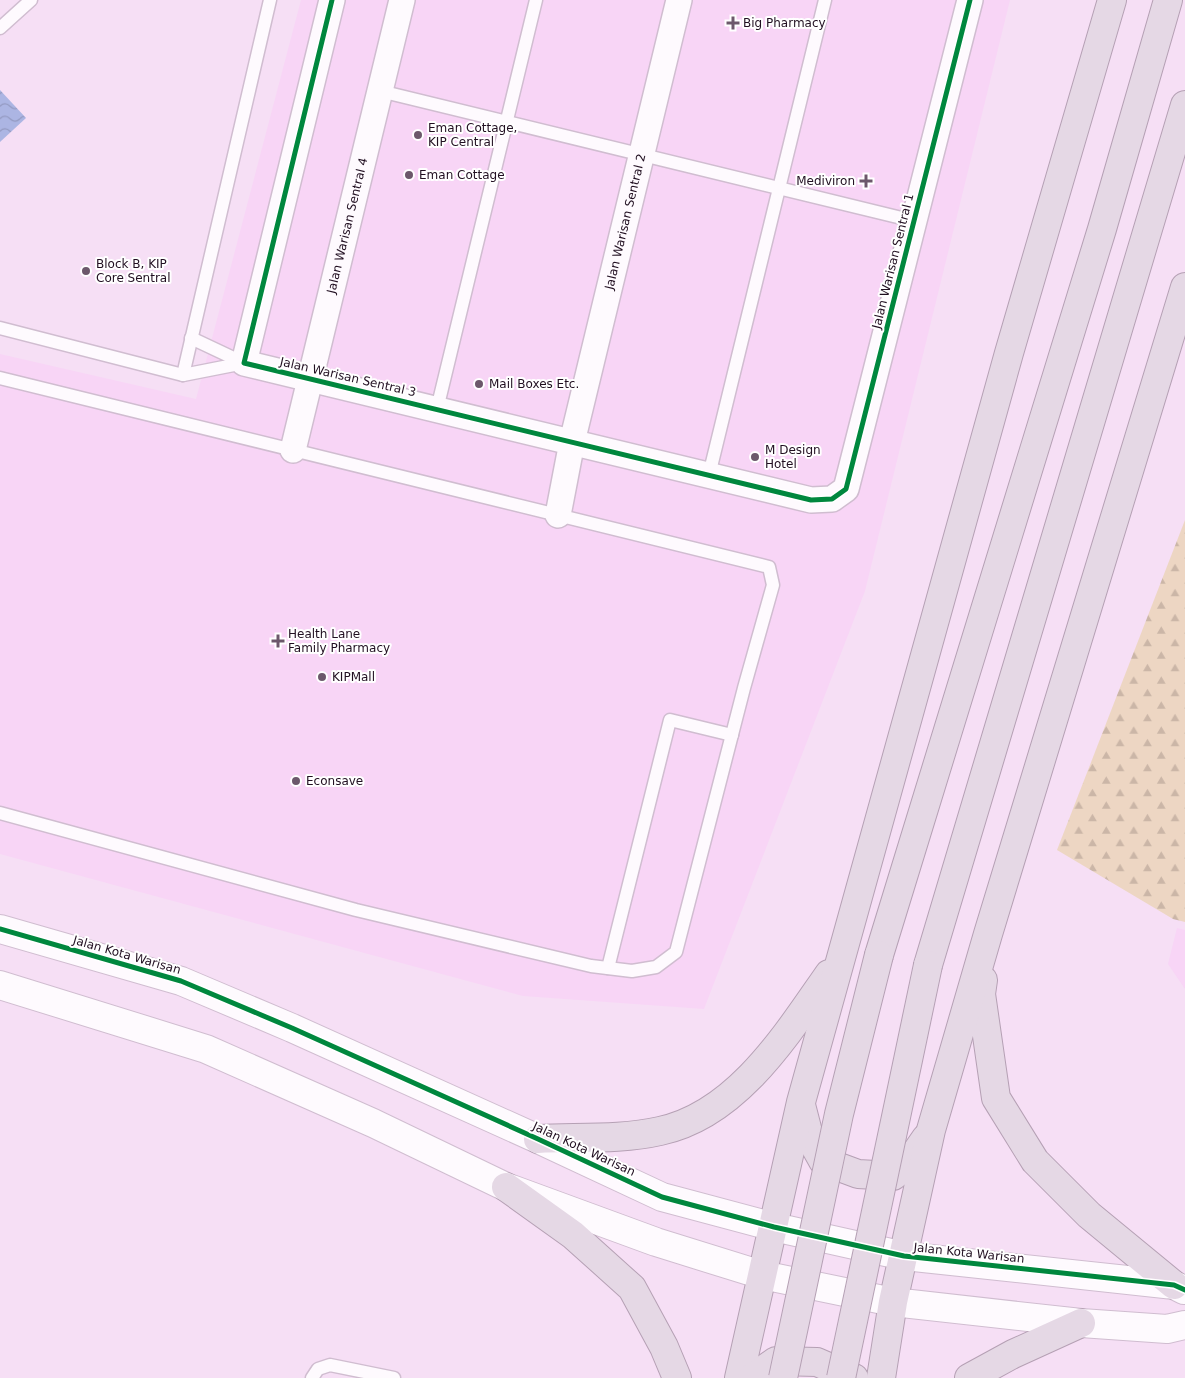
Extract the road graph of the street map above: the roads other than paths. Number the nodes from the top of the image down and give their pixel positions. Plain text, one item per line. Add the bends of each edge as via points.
1 (31, 0) edge
2 (270, 0) edge
3 (332, 0) edge
4 (402, 0) edge
5 (536, 0) edge
6 (680, 0) edge
7 (825, 0) edge
8 (970, 0) edge
9 (1112, 0) edge
10 (1168, 0) edge
11 (0, 28) edge
12 (380, 91) junction
13 (1185, 105) edge
14 (507, 121) junction
15 (642, 154) junction
16 (779, 188) junction
17 (914, 221) junction
18 (1185, 288) edge
19 (0, 328) edge
20 (191, 338) junction
21 (244, 363) junction
22 (183, 375) junction
23 (0, 378) edge
24 (310, 378) junction
25 (437, 409) junction
26 (572, 442) junction
27 (293, 450) junction
28 (709, 475) junction
29 (811, 500) joint
30 (558, 515) junction
31 (732, 736) junction
32 (0, 813) edge
33 (0, 929) edge
34 (988, 934) junction
35 (841, 958) junction
36 (608, 968) junction
37 (0, 985) edge
38 (801, 1102) junction
39 (931, 1130) junction
40 (538, 1138) junction
41 (506, 1187) junction
42 (774, 1227) junction
43 (904, 1256) junction
44 (762, 1275) junction
45 (1179, 1288) edge
46 (893, 1302) junction
47 (1081, 1323) junction
48 (1185, 1325) edge
49 (312, 1378) edge
50 (394, 1378) edge
51 (677, 1378) edge
52 (739, 1378) edge
53 (752, 1378) edge
54 (783, 1378) edge
55 (841, 1378) edge
56 (854, 1378) edge
57 (881, 1378) edge
58 (969, 1378) edge

1 - 11 lane
2 - 20 lane
3 - 21 street
4 - 12 street, Jalan Warisan Sentral 4
5 - 14 lane
6 - 15 street, Jalan Warisan Sentral 2
7 - 16 lane
8 - 17 street, Jalan Warisan Sentral 1
9 - 35 highway via 1006,363
10 - 54 highway, bridge via 1099,239 879,955 839,1114
12 - 14 lane
12 - 24 street, Jalan Warisan Sentral 4
13 - 55 highway, bridge via 928,965
14 - 15 lane
14 - 25 lane
15 - 16 lane
15 - 26 street, Jalan Warisan Sentral 2
16 - 17 lane
16 - 28 lane
17 - 29 street, Jalan Warisan Sentral 1 via 846,488 832,499
18 - 34 highway
19 - 22 lane
20 - 21 lane
20 - 22 lane
21 - 22 lane
21 - 24 street, Jalan Warisan Sentral 3
23 - 27 lane
24 - 25 street, Jalan Warisan Sentral 3
24 - 27 street, Jalan Warisan Sentral 4
25 - 26 street, Jalan Warisan Sentral 3
26 - 28 street, Jalan Warisan Sentral 3
26 - 30 street, Jalan Warisan Sentral 2
27 - 30 lane
28 - 29 street, Jalan Warisan Sentral 3
30 - 31 lane via 769,567 773,584
31 - 36 lane via 676,952 656,967 632,971
31 - 36 lane via 670,720
32 - 36 lane via 356,910
33 - 40 street, Jalan Kota Warisan via 181,981
34 - 39 highway
34 - 45 highway via 981,994 996,1098 1035,1161 1089,1215
35 - 38 highway
35 - 40 highway via 787,1035 726,1099 685,1123 660,1131
37 - 41 street via 206,1049
38 - 39 highway via 809,1136 823,1161 858,1174 893,1176 908,1164
38 - 42 highway
39 - 43 highway
40 - 42 street, Jalan Kota Warisan via 662,1197
41 - 44 street via 656,1242
41 - 51 highway via 573,1235 632,1288
42 - 43 street, Jalan Kota Warisan
42 - 44 highway
43 - 45 street, Jalan Kota Warisan
43 - 46 highway
44 - 46 street
44 - 52 highway
46 - 47 street
46 - 57 highway
47 - 48 street via 1167,1329
47 - 58 highway
49 - 50 lane via 318,1369 330,1365
53 - 56 highway via 776,1361 817,1362

